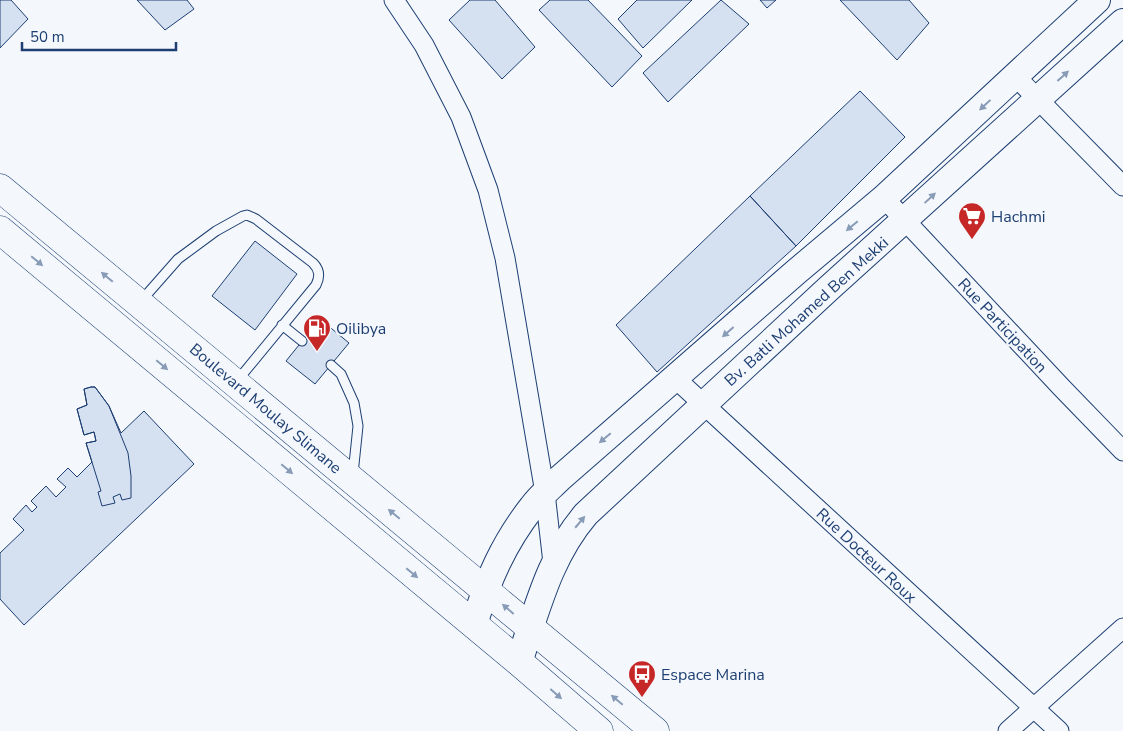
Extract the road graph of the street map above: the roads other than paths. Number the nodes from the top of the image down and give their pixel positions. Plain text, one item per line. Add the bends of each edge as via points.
1 (394, 0) edge
2 (1097, 0) edge
3 (1123, 22) edge
4 (1016, 77) junction
5 (1037, 99) junction
6 (1123, 186) edge
7 (0, 188) edge
8 (884, 198) junction
9 (905, 221) junction
10 (0, 230) edge
11 (139, 303) junction
12 (282, 325) junction
13 (302, 341) dead end
14 (331, 365) dead end
15 (676, 379) junction
16 (236, 383) junction
17 (703, 405) junction
18 (1123, 451) edge
19 (352, 479) junction
20 (545, 493) junction
21 (553, 563) junction
22 (485, 590) junction
23 (474, 624) junction
24 (1123, 628) edge
25 (531, 629) junction
26 (519, 662) junction
27 (1032, 707) junction
28 (599, 731) edge
29 (655, 731) edge
30 (1008, 731) edge
31 (1059, 731) edge

1 - 20 street via 424,45 461,118 488,190 504,258
2 - 4 street, Bv. Batli Mohamed Ben Mekki
5 -> 3 street, Bv. Batli Mohamed Ben Mekki
4 - 5 street
4 -> 8 street, Bv. Batli Mohamed Ben Mekki
5 - 6 street
9 -> 5 street, Bv. Batli Mohamed Ben Mekki
11 -> 7 main road, Boulevard Moulay Slimane
8 - 9 street, Rue Participation
8 -> 15 street, Bv. Batli Mohamed Ben Mekki
9 - 17 street, Bv. Batli Mohamed Ben Mekki
9 - 18 street, Rue Participation
10 -> 23 main road, Boulevard Moulay Slimane
11 - 12 lane via 178,259 247,215 318,268 316,285
11 - 16 main road, Boulevard Moulay Slimane
12 - 13 lane
12 - 16 lane
14 - 19 lane via 342,374 354,403 358,426
15 - 17 street, Rue Docteur Roux
15 -> 20 street, Bv. Batli Mohamed Ben Mekki
16 - 19 main road, Boulevard Moulay Slimane
21 -> 17 street, Bv. Batli Mohamed Ben Mekki via 586,514
17 - 27 street, Rue Docteur Roux
22 -> 19 main road, Boulevard Moulay Slimane
20 - 21 street
20 - 22 street, Bv. Batli Mohamed Ben Mekki via 503,549
21 - 25 street, Bv. Batli Mohamed Ben Mekki
22 - 23 street, Bv. Batli Mohamed Ben Mekki
25 -> 22 main road, Boulevard Moulay Slimane
23 - 26 main road, Boulevard Moulay Slimane
24 - 27 street
25 - 26 street, Bv. Batli Mohamed Ben Mekki
29 -> 25 main road, Boulevard Moulay Slimane
26 -> 28 main road, Boulevard Moulay Slimane
27 - 30 street
27 - 31 street, Rue Docteur Roux

